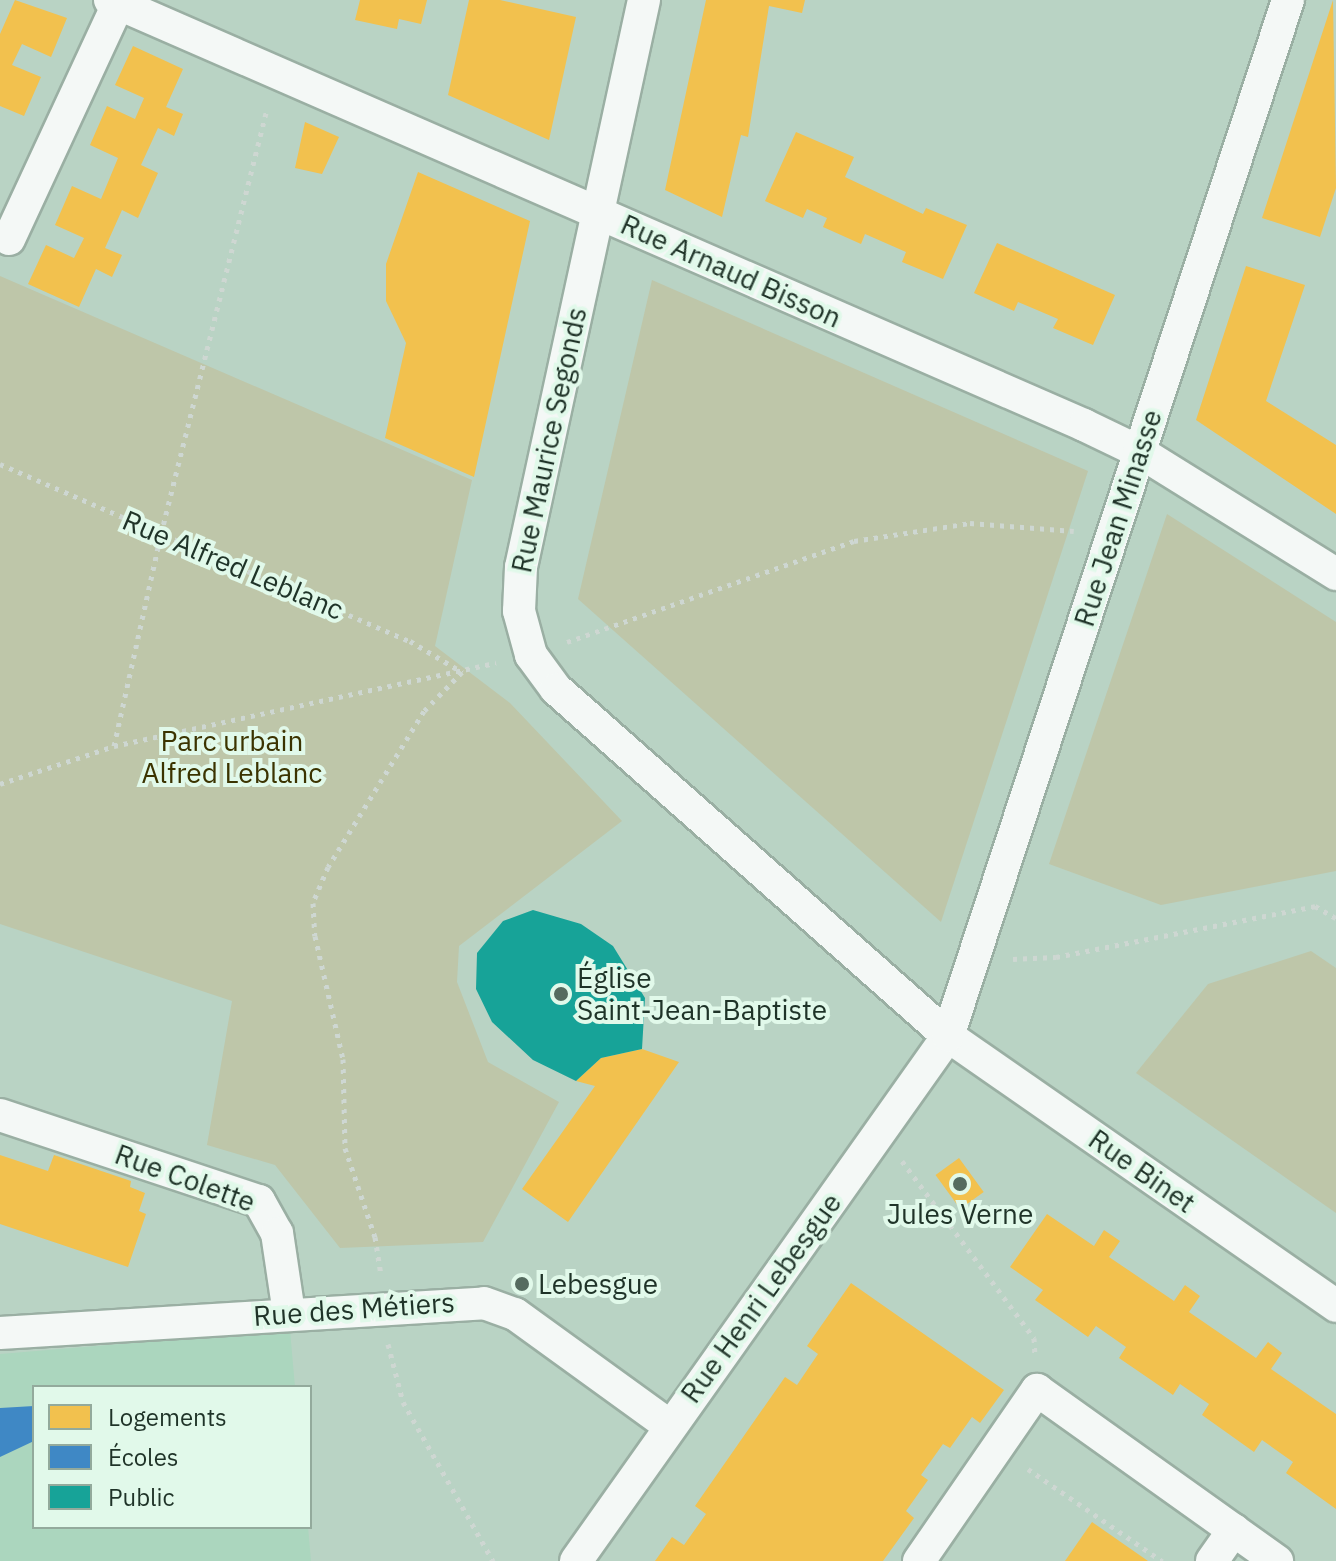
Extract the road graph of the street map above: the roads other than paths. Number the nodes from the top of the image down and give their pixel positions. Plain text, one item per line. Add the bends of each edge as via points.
1 (644, 0) edge
2 (1288, 0) edge
3 (114, 2) edge
4 (598, 213) junction
5 (9, 239) dead end
6 (1140, 452) junction
7 (1336, 574) edge
8 (948, 1036) junction
9 (0, 1115) edge
10 (1336, 1306) edge
11 (289, 1313) junction
12 (0, 1333) edge
13 (670, 1426) junction
14 (1234, 1530) junction
15 (576, 1561) edge
16 (919, 1561) edge
17 (1212, 1561) edge
18 (1277, 1561) edge

1 - 4 street, Rue Maurice Segonds
2 - 6 street, Rue Jean Minasse
3 - 4 street, Rue Arnaud Bisson
3 - 5 street
4 - 6 street, Rue Arnaud Bisson
4 - 8 street, Rue Maurice Segonds via 521,567 519,611 531,655 564,697
6 - 7 street, Rue Arnaud Bisson
6 - 8 street, Rue Jean Minasse
8 - 10 street, Rue Binet
8 - 13 street, Rue Henri Lebesgue
9 - 11 street, Rue Colette via 259,1201 277,1233
11 - 12 street, Rue des Métiers
11 - 13 street, Rue des Métiers via 469,1301 499,1307
13 - 15 street, Rue Henri Lebesgue
14 - 16 street via 1037,1390
14 - 17 street
14 - 18 street

